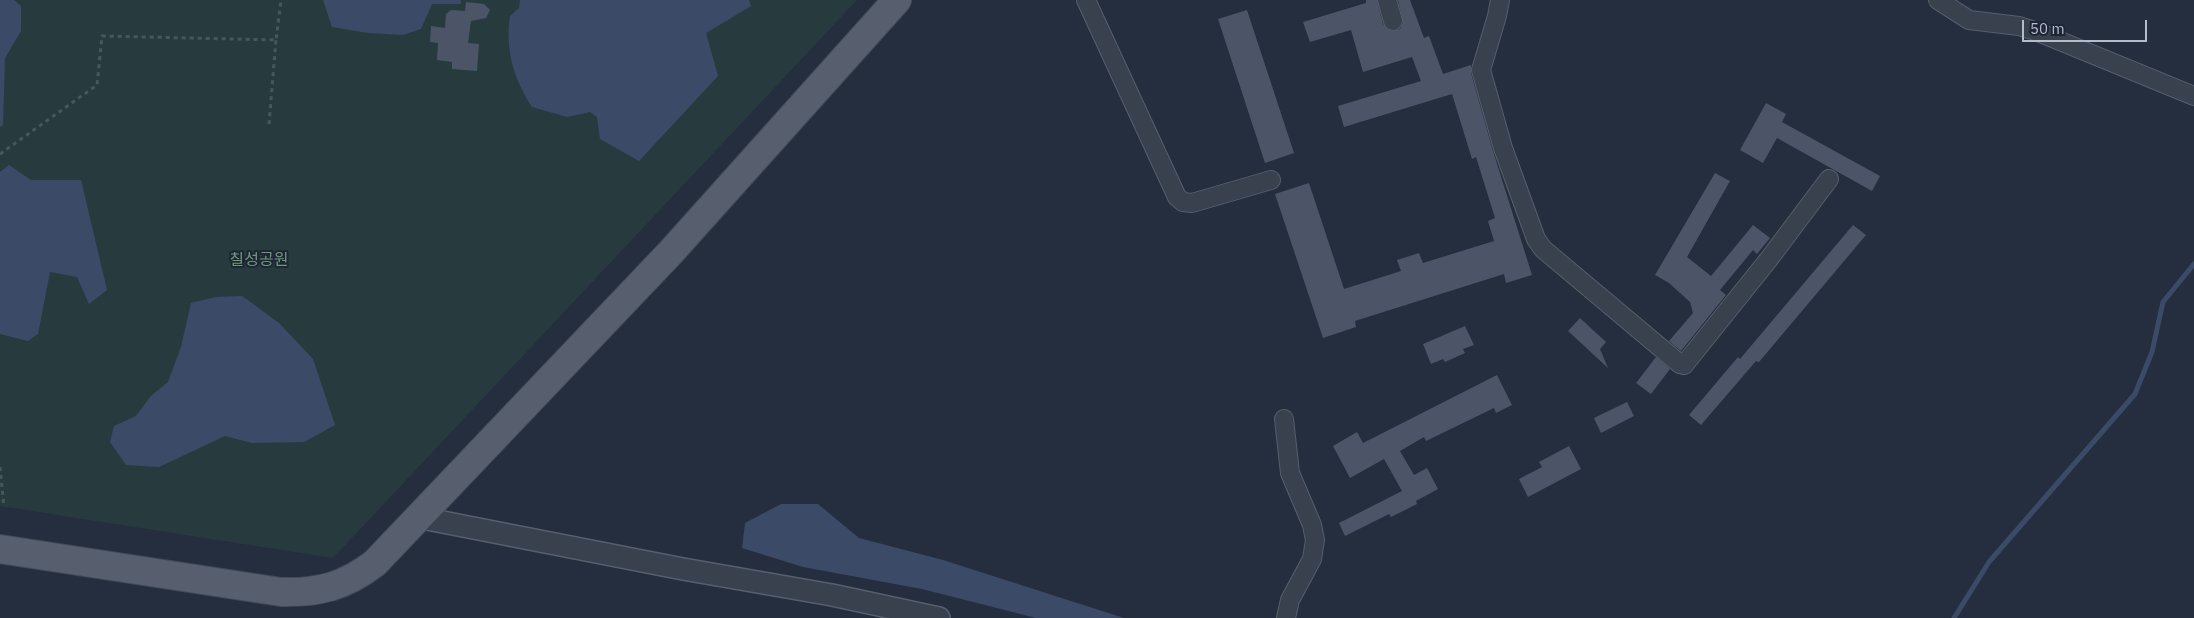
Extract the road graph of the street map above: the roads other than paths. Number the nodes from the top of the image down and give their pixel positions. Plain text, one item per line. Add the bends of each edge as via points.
1 (897, 0) edge
2 (1086, 0) edge
3 (1387, 0) edge
4 (1500, 0) edge
5 (1938, 0) edge
6 (1393, 21) dead end
7 (2194, 96) edge
8 (1829, 179) dead end
9 (1272, 180) dead end
10 (1284, 419) dead end
11 (417, 517) junction
12 (0, 548) edge
13 (939, 618) edge
14 (1286, 618) edge

1 - 11 main road via 671,252
2 - 9 street via 1177,197 1192,203
3 - 6 street
4 - 8 street via 1481,70 1503,148 1536,239 1550,255 1680,364 1684,365 1769,260
5 - 7 street via 1969,20 2019,26 2038,32
10 - 14 street via 1290,473 1315,540 1312,559 1290,600
11 - 12 main road via 376,563 355,578 324,590 302,592 281,592
11 - 13 street

